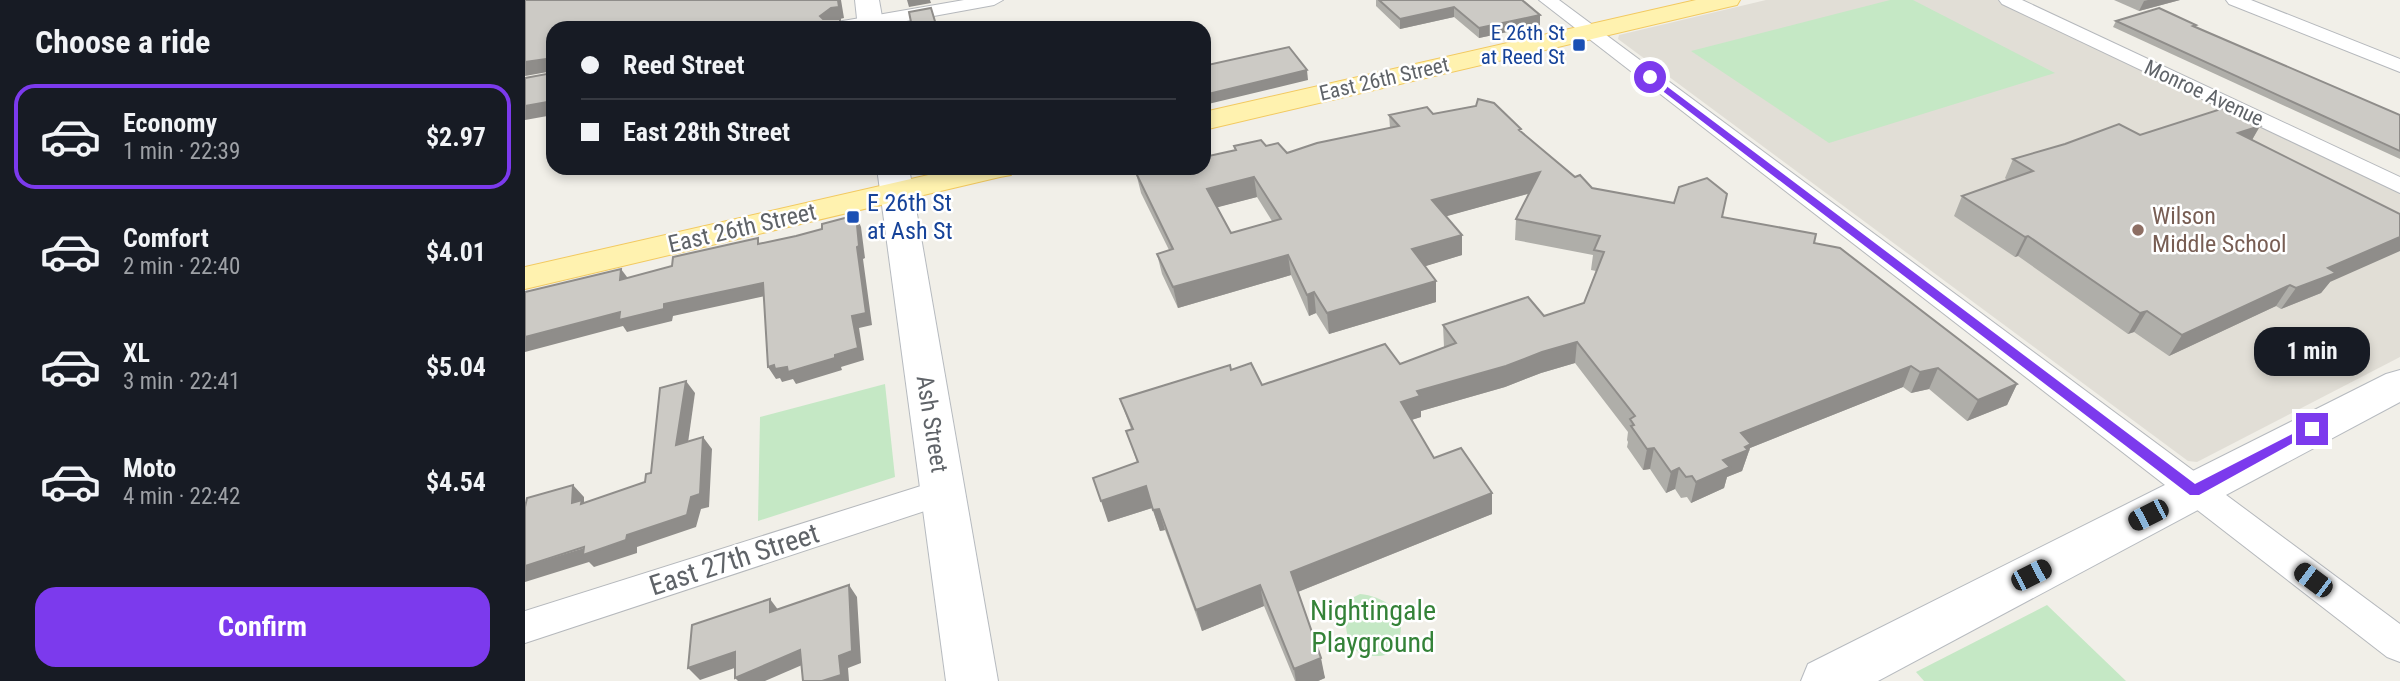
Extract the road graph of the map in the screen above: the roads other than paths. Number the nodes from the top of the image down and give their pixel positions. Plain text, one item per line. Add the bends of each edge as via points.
1 (994, 0) edge
2 (1548, 0) edge
3 (1728, 0) edge
4 (2008, 0) edge
5 (2235, 0) edge
6 (869, 17) edge
7 (1590, 32) junction
8 (2400, 66) edge
9 (1211, 119) edge
10 (939, 175) edge
11 (895, 180) edge
12 (2400, 186) edge
13 (525, 278) edge
14 (2400, 384) edge
15 (2194, 491) junction
16 (943, 492) junction
17 (525, 627) edge
18 (2400, 645) edge
19 (972, 681) edge
20 (1826, 681) edge

1 - 6 street
2 - 7 street
3 - 7 main road, East 26th Street
4 - 12 street, Monroe Avenue
5 - 8 street
7 - 9 main road, East 26th Street
7 - 15 street
10 - 11 main road, East 26th Street
11 - 13 main road, East 26th Street
11 - 16 street, Ash Street
14 - 15 street
15 - 18 street
15 - 20 street
16 - 17 street, East 27th Street
16 - 19 street, Ash Street

